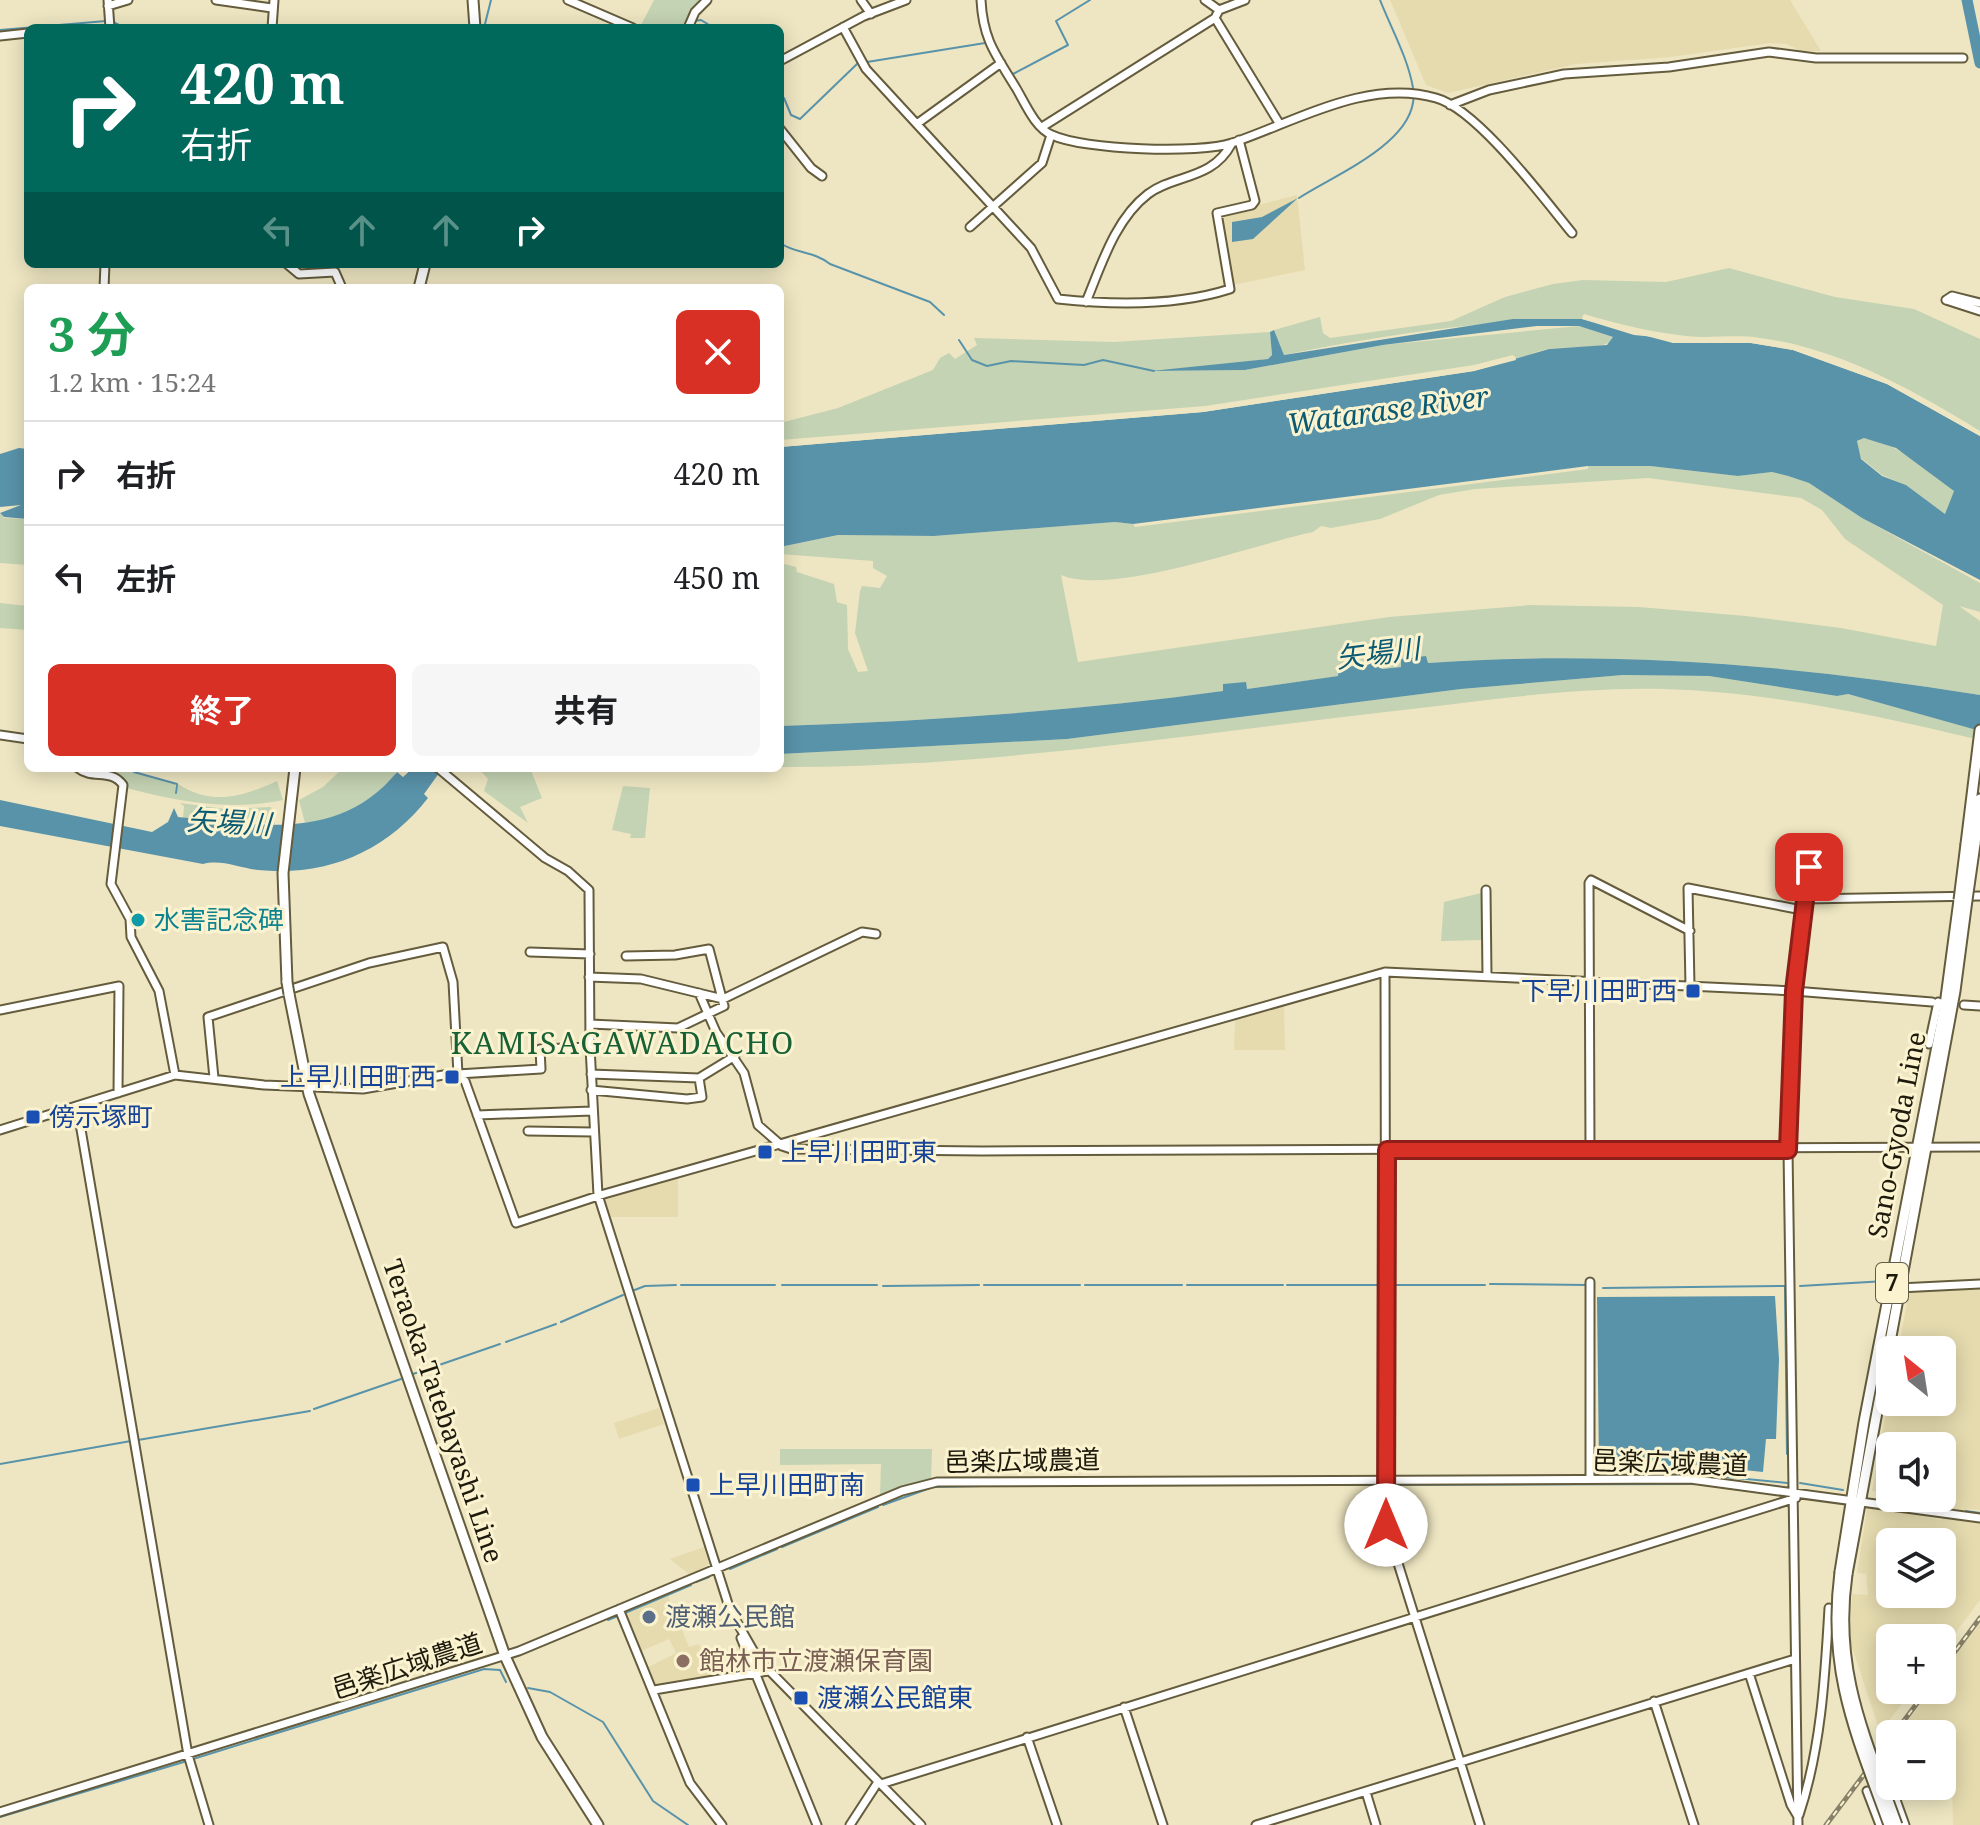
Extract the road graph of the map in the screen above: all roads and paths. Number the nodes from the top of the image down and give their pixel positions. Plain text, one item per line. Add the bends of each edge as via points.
1 (128, 0) edge
2 (216, 0) edge
3 (473, 0) edge
4 (568, 0) edge
5 (707, 0) edge
6 (861, 0) edge
7 (906, 0) edge
8 (981, 0) edge
9 (1205, 0) edge
10 (1245, 0) edge
11 (273, 4) edge
12 (108, 7) edge
13 (871, 14) junction
14 (1217, 14) junction
15 (272, 24) edge
16 (475, 24) edge
17 (624, 24) edge
18 (690, 24) edge
19 (843, 27) junction
20 (24, 33) edge
21 (0, 36) edge
22 (1963, 58) dead end
23 (784, 59) edge
24 (1001, 63) junction
25 (1450, 105) junction
26 (918, 123) junction
27 (1279, 123) junction
28 (1042, 127) junction
29 (784, 134) edge
30 (1051, 135) junction
31 (1235, 142) junction
32 (822, 176) dead end
33 (993, 209) junction
34 (970, 227) dead end
35 (1572, 233) dead end
36 (292, 268) edge
37 (340, 284) edge
38 (1086, 302) junction
39 (1980, 303) edge
40 (1980, 311) edge
41 (1980, 730) edge
42 (0, 735) edge
43 (24, 738) edge
44 (84, 772) edge
45 (294, 772) edge
46 (442, 772) edge
47 (1980, 799) edge
48 (1972, 826) junction
49 (1811, 849) dead end
50 (1486, 890) dead end
51 (1980, 896) edge
52 (1804, 899) junction
53 (1963, 900) junction
54 (1802, 910) junction
55 (1690, 931) junction
56 (876, 934) dead end
57 (530, 952) dead end
58 (590, 954) junction
59 (626, 956) dead end
60 (1385, 972) junction
61 (1487, 976) junction
62 (589, 977) junction
63 (1590, 981) junction
64 (1690, 986) junction
65 (1794, 991) junction
66 (699, 993) junction
67 (723, 999) junction
68 (1938, 1004) junction
69 (1964, 1005) dead end
70 (1980, 1006) edge
71 (0, 1010) edge
72 (709, 1014) junction
73 (590, 1024) junction
74 (1929, 1044) dead end
75 (590, 1047) junction
76 (735, 1056) junction
77 (458, 1074) junction
78 (591, 1074) junction
79 (175, 1075) junction
80 (214, 1078) junction
81 (699, 1078) junction
82 (307, 1087) junction
83 (591, 1090) junction
84 (118, 1093) junction
85 (77, 1106) junction
86 (592, 1111) junction
87 (477, 1115) junction
88 (0, 1130) edge
89 (528, 1131) dead end
90 (593, 1132) junction
91 (779, 1144) junction
92 (1921, 1147) junction
93 (1980, 1147) edge
94 (1387, 1150) junction
95 (1590, 1150) junction
96 (1788, 1150) junction
97 (598, 1195) junction
98 (1590, 1282) dead end
99 (1980, 1284) edge
100 (1899, 1288) junction
101 (1590, 1479) junction
102 (1386, 1481) junction
103 (1796, 1495) junction
104 (1856, 1500) junction
105 (1980, 1518) edge
106 (716, 1569) junction
107 (1844, 1573) junction
108 (1829, 1608) dead end
109 (619, 1609) junction
110 (1414, 1617) junction
111 (739, 1630) junction
112 (505, 1656) junction
113 (1795, 1659) junction
114 (768, 1671) junction
115 (753, 1672) junction
116 (1749, 1673) junction
117 (654, 1690) junction
118 (1654, 1701) junction
119 (1124, 1707) junction
120 (1027, 1737) junction
121 (188, 1755) junction
122 (1460, 1762) junction
123 (879, 1783) junction
124 (1867, 1791) dead end
125 (1366, 1792) junction
126 (1896, 1800) edge
127 (0, 1812) edge
128 (1798, 1821) edge
129 (209, 1825) edge
130 (598, 1825) edge
131 (722, 1825) edge
132 (817, 1825) edge
133 (850, 1825) edge
134 (921, 1825) edge
135 (1057, 1825) edge
136 (1163, 1825) edge
137 (1256, 1825) edge
138 (1376, 1825) edge
139 (1480, 1825) edge
140 (1694, 1825) edge
141 (1880, 1825) edge
142 (1889, 1825) edge
143 (1897, 1825) edge
144 (1905, 1825) edge

1 - 12 street
2 - 11 street
3 - 16 main road
4 - 17 street
5 - 18 street
6 - 13 street
7 - 13 street
8 - 24 street via 983,32
9 - 14 street
10 - 14 street
11 - 15 street
13 - 19 street
14 - 27 street
14 - 28 street
19 - 23 street
19 - 26 street via 866,69
20 - 21 street
22 - 25 street via 1816,58 1769,52 1669,67 1564,74 1489,90
24 - 26 street
24 - 28 street
25 - 27 street via 1419,95 1365,96
25 - 35 street via 1506,153
26 - 33 street
27 - 31 street
28 - 30 street
29 - 32 street
30 - 31 street via 1111,148 1212,148
30 - 33 street via 1042,163
31 - 38 street via 1193,177 1158,187 1140,200 1118,228
31 - 38 street via 1255,201 1217,213 1230,289 1157,301
33 - 34 street
33 - 38 street via 1031,248 1058,299
36 - 37 street via 299,274 335,272
39 - 40 street via 1952,296 1946,300
41 - 48 main road, Sano-Gyoda Line / 7
42 - 43 street
44 - 79 street via 116,777 124,794 110,880 159,991
45 - 82 main road, Teraoka-Tatebayashi Line, bridge via 282,896 287,982
46 - 58 street via 545,858 587,886
47 - 48 main road, Sano-Gyoda Line / 7
48 - 53 main road, Sano-Gyoda Line / 7, bridge
49 - 52 street
50 - 61 street
51 - 52 street
52 - 54 street
53 - 68 main road, Sano-Gyoda Line / 7
53 - 92 main road, Sano-Gyoda Line / 7
54 - 55 street via 1688,888
54 - 65 street
55 - 63 street via 1591,880
55 - 64 street
56 - 67 street via 862,932
57 - 58 street
58 - 62 street
59 - 67 street via 709,949
60 - 61 street
60 - 91 street
60 - 94 street
61 - 63 street
62 - 66 street via 641,979
62 - 73 street
63 - 64 street
63 - 95 street
64 - 65 street
65 - 68 street
65 - 96 street
66 - 67 street
66 - 72 street
67 - 72 street via 724,1006
68 - 74 street
68 - 92 main road, Sano-Gyoda Line / 7
69 - 70 street
71 - 84 street via 119,986
72 - 73 street via 678,1028
72 - 76 street
73 - 75 street
75 - 77 street via 540,1049 541,1069
75 - 78 street
76 - 81 street
76 - 91 street via 755,1120
77 - 80 street via 453,982 443,947 369,963 208,1017
77 - 82 street via 363,1089
77 - 87 street
78 - 81 street
78 - 83 street
79 - 80 street
79 - 84 street
80 - 82 street
81 - 83 street via 702,1097 687,1099
82 - 112 main road, Teraoka-Tatebayashi Line
83 - 86 street
84 - 85 street
85 - 88 street
85 - 121 street
86 - 87 street
86 - 90 street
87 - 97 street via 516,1223
89 - 90 street
90 - 97 street
91 - 94 street via 791,1149 880,1152
91 - 97 street
92 - 93 street
92 - 96 street
92 - 100 main road, Sano-Gyoda Line / 7
92 - 104 main road, Sano-Gyoda Line / 7
94 - 95 street
94 - 102 street
95 - 96 street
96 - 103 street
97 - 106 street
98 - 101 street
99 - 100 street
100 - 104 main road, Sano-Gyoda Line / 7
101 - 102 street, 邑楽広域農道
101 - 103 street, 邑楽広域農道 via 1690,1479
102 - 106 street, 邑楽広域農道 via 937,1482 902,1491
102 - 110 street via 1386,1525
103 - 104 street, 邑楽広域農道
103 - 110 street
103 - 113 street
104 - 105 street, 邑楽広域農道
104 - 107 main road, Sano-Gyoda Line / 7
106 - 109 street, 邑楽広域農道
106 - 111 street
107 - 142 main road, Sano-Gyoda Line / 7, bridge via 1835,1621 1840,1682
107 - 143 main road, Sano-Gyoda Line / 7, bridge via 1846,1671
108 - 128 street via 1823,1697
109 - 112 street, 邑楽広域農道
109 - 117 street
110 - 119 street
110 - 122 street
111 - 114 street
111 - 115 street
112 - 121 street, 邑楽広域農道
112 - 130 main road, Teraoka-Tatebayashi Line via 542,1737
113 - 116 street
113 - 128 street
114 - 115 street
114 - 123 street
115 - 117 street
115 - 132 street
116 - 118 street
116 - 128 street
117 - 131 street via 690,1783
118 - 122 street
118 - 140 street
119 - 120 street
119 - 136 street
120 - 123 street
120 - 135 street
121 - 127 street, 邑楽広域農道
121 - 129 street
122 - 125 street
122 - 139 street
123 - 133 street
123 - 134 street
124 - 141 street
125 - 137 street
125 - 138 street
126 - 144 street

